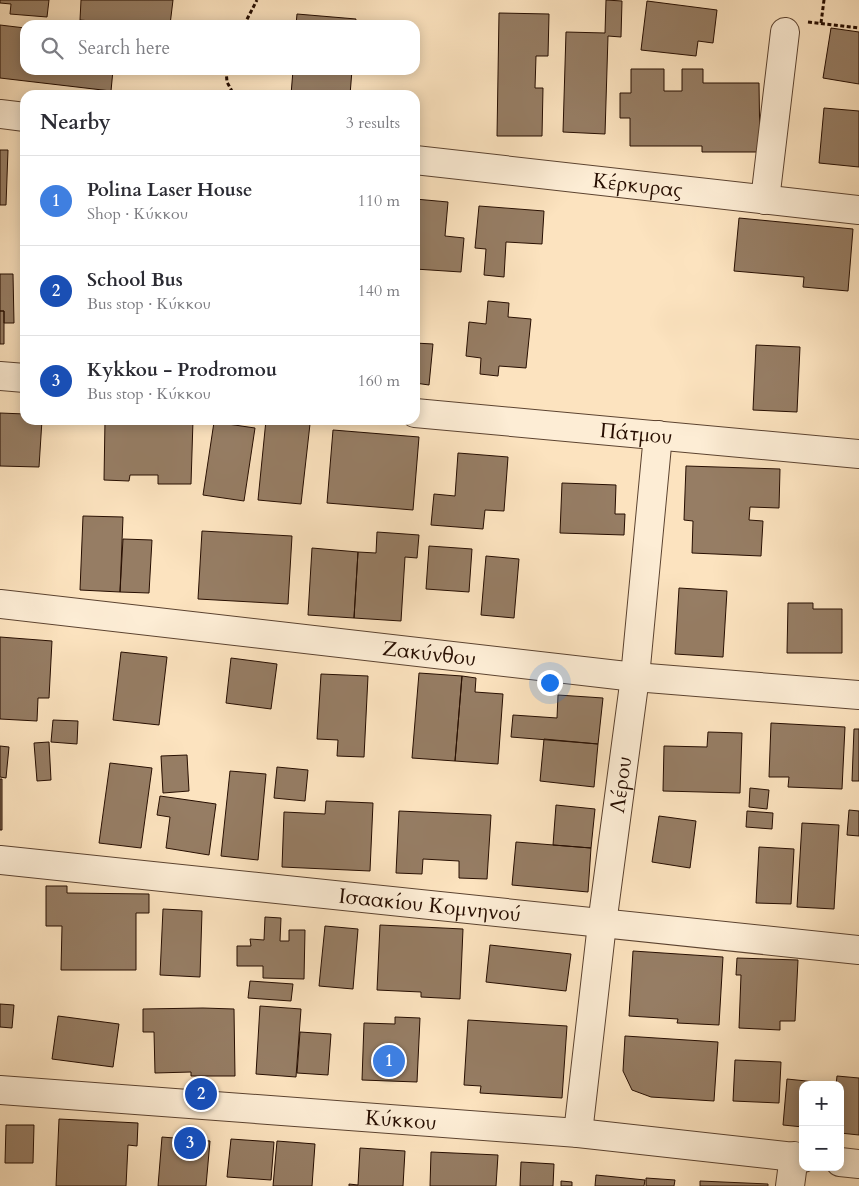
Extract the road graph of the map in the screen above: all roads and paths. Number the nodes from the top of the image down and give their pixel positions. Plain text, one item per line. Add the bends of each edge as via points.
1 (257, 0) edge
2 (822, 0) edge
3 (247, 20) edge
4 (821, 23) junction
5 (859, 28) edge
6 (786, 32) joint
7 (226, 75) edge
8 (231, 90) edge
9 (0, 114) edge
10 (20, 116) edge
11 (420, 161) edge
12 (765, 200) junction
13 (859, 210) edge
14 (0, 376) edge
15 (20, 378) edge
16 (420, 414) edge
17 (658, 436) junction
18 (859, 454) edge
19 (0, 604) edge
20 (634, 677) junction
21 (859, 695) edge
22 (0, 860) edge
23 (602, 924) junction
24 (859, 950) edge
25 (0, 1090) edge
26 (578, 1134) junction
27 (798, 1157) edge
28 (844, 1162) edge
29 (859, 1164) edge
30 (790, 1186) edge

1 - 3 path
2 - 4 path
4 - 5 path
4 - 6 path via 792,20
6 - 12 street
7 - 8 path
9 - 10 street
11 - 12 street, Κέρκυρας
12 - 13 street, Κέρκυρας
14 - 15 street
16 - 17 street, Πάτμου
17 - 18 street, Πάτμου
17 - 20 street, Λέρου
19 - 20 street, Ζακύνθου
20 - 21 street, Ζακύνθου
20 - 23 street, Λέρου
22 - 23 street, Ισαακίου Κομνηνού
23 - 24 street, Ισαακίου Κομνηνού
23 - 26 street, Λέρου
25 - 26 street, Κύκκου
26 - 27 street, Κύκκου
27 - 30 street
28 - 29 street

